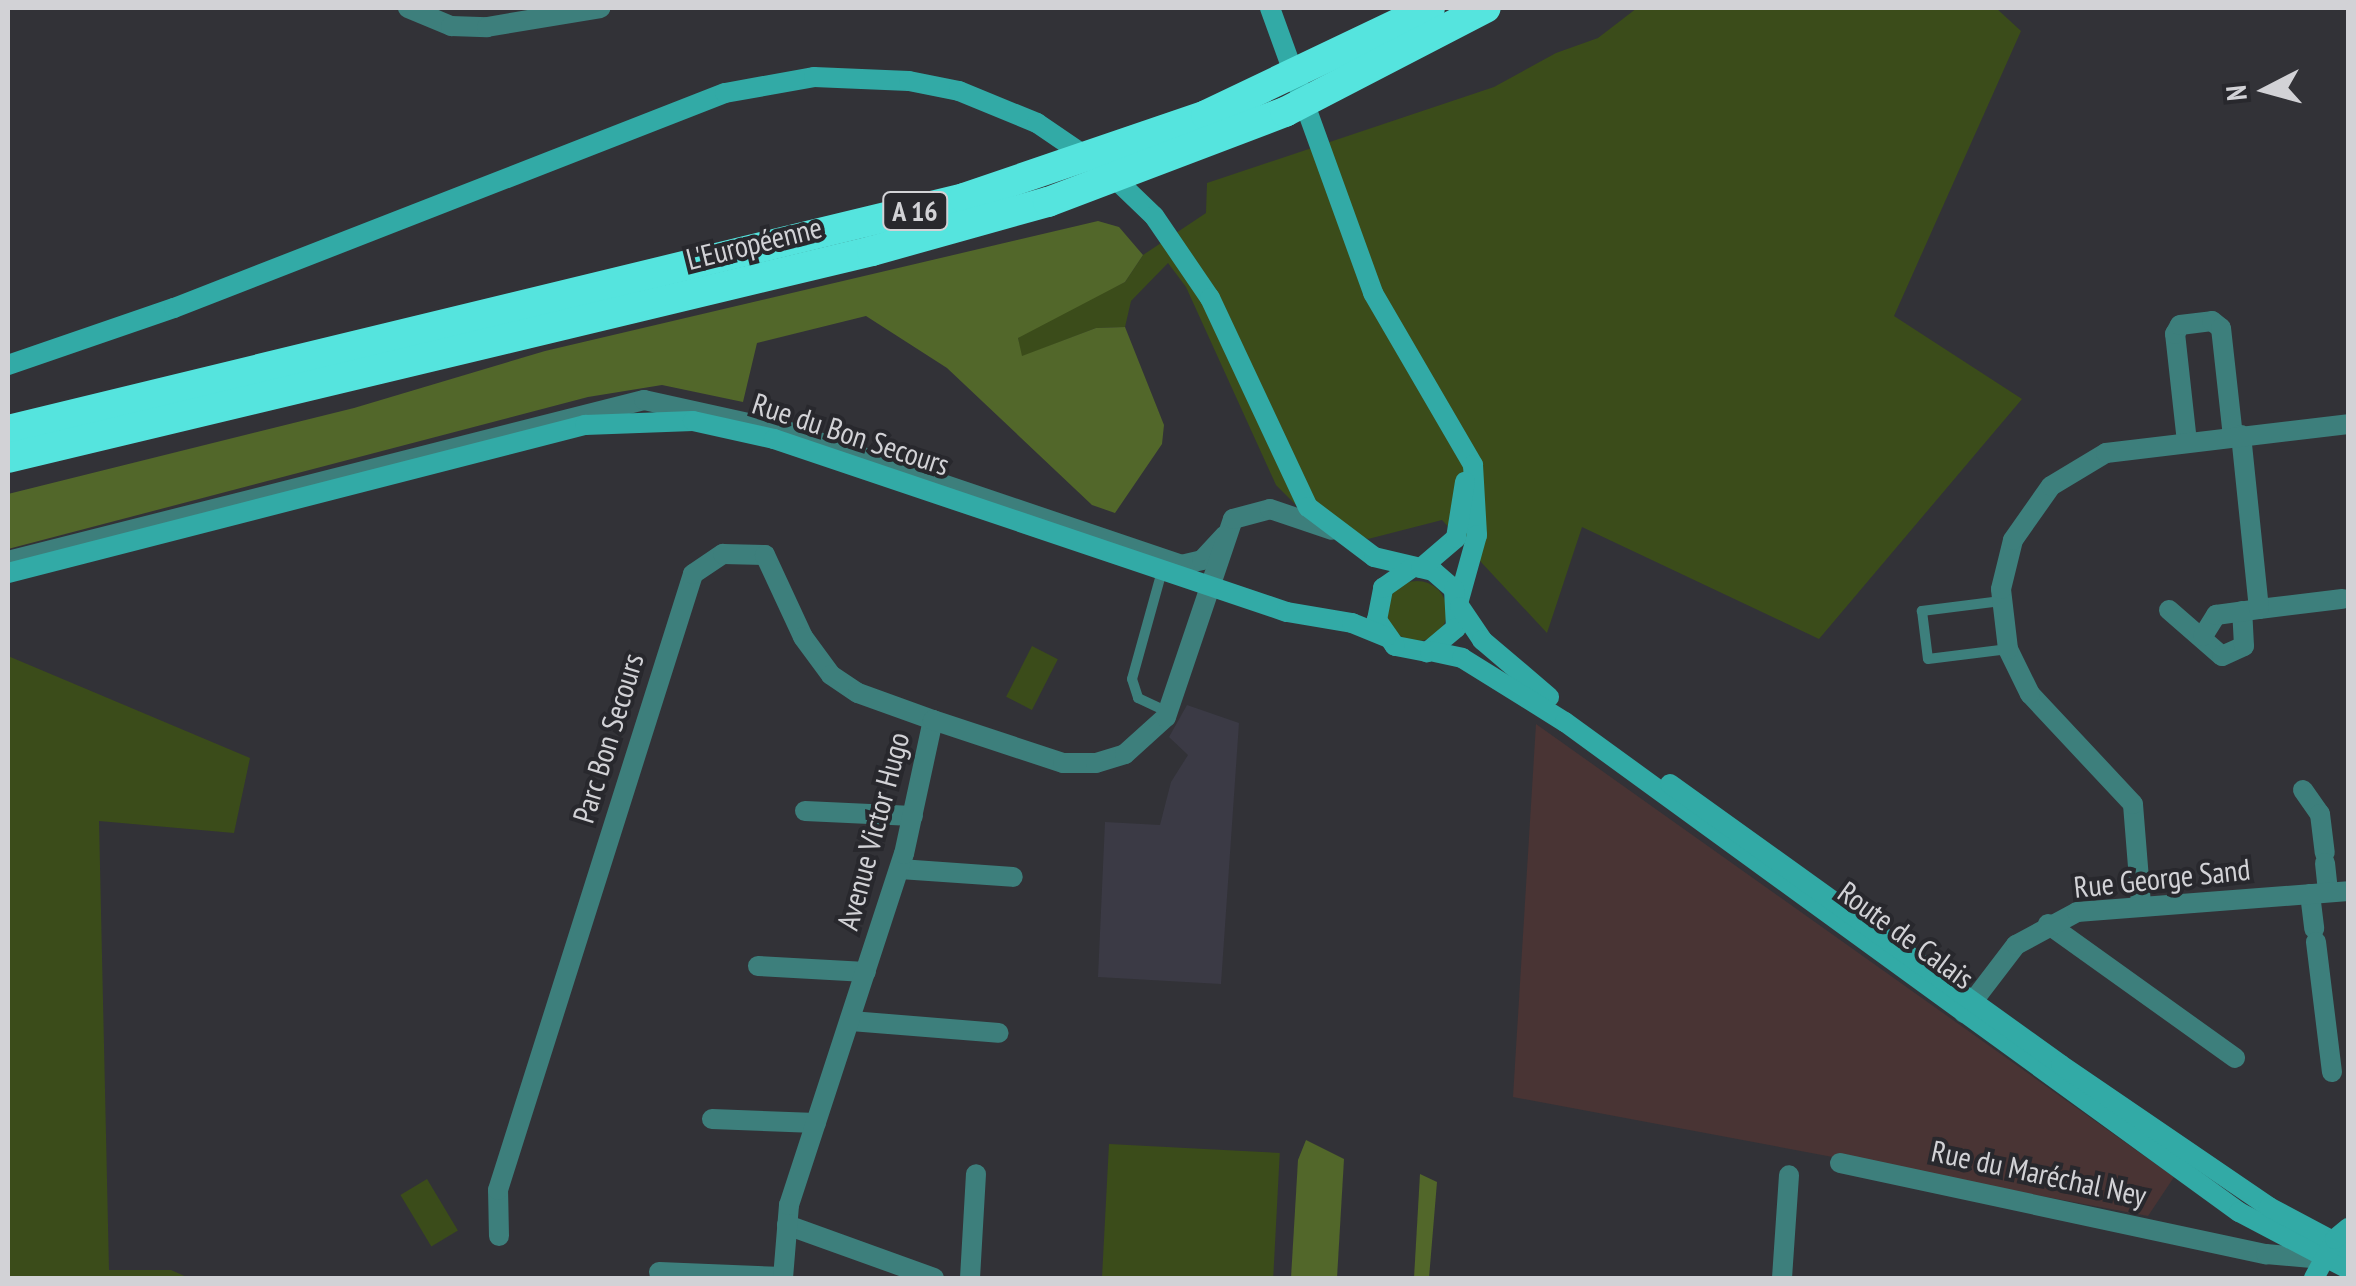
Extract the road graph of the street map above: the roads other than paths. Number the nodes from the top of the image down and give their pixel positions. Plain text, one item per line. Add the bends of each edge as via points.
1 (408, 8) edge
2 (600, 8) edge
3 (1430, 8) edge
4 (1486, 8) edge
5 (1273, 16) edge
6 (375, 342) junction
7 (8, 365) edge
8 (8, 410) edge
9 (1440, 410) junction
10 (2348, 424) edge
11 (8, 430) edge
12 (2237, 436) junction
13 (2187, 442) junction
14 (8, 458) edge
15 (1339, 533) junction
16 (1225, 535) junction
17 (58, 555) junction
18 (8, 561) edge
19 (1164, 565) junction
20 (1416, 569) junction
21 (8, 573) edge
22 (1210, 586) junction
23 (2342, 599) dead end
24 (2001, 601) junction
25 (1460, 603) junction
26 (2169, 610) dead end
27 (2251, 610) junction
28 (2203, 636) junction
29 (1386, 638) junction
30 (2008, 649) junction
31 (1430, 651) junction
32 (1168, 712) junction
33 (932, 720) junction
34 (2303, 790) dead end
35 (805, 811) dead end
36 (913, 816) junction
37 (900, 869) junction
38 (1013, 877) dead end
39 (2329, 892) edge
40 (2141, 904) junction
41 (2048, 924) junction
42 (758, 966) dead end
43 (866, 972) junction
44 (1968, 1007) junction
45 (850, 1021) junction
46 (999, 1032) dead end
47 (2234, 1058) dead end
48 (2332, 1072) dead end
49 (712, 1119) dead end
50 (816, 1124) junction
51 (1840, 1163) dead end
52 (976, 1174) dead end
53 (1789, 1175) dead end
54 (2249, 1218) junction
55 (786, 1225) junction
56 (498, 1236) dead end
57 (2224, 1243) junction
58 (2333, 1251) edge
59 (2348, 1269) edge
60 (659, 1272) dead end
61 (783, 1278) edge
62 (934, 1278) edge
63 (970, 1278) edge
64 (1782, 1278) edge

1 - 2 street via 468,27
3 - 6 highway, L'Européenne / A 16 via 1206,116 1034,177
4 - 14 highway, L'Européenne / A 16 via 1284,112 1048,202 838,259
5 - 9 main road via 1373,293
6 - 8 highway
6 - 11 highway, L'Européenne / A 16
7 - 15 main road via 108,333 750,86 814,77 909,81 959,91 1037,123 1106,170 1168,232 1210,298 1297,489
9 - 20 main road via 1460,459 1466,498 1452,547
9 - 25 main road via 1470,457 1477,492 1476,548
10 - 12 street
12 - 13 street
12 - 13 street via 2221,328 2212,322 2180,325 2175,334
12 - 27 street
13 - 24 street via 2106,454 2058,480 2016,532
15 - 16 street via 1263,509 1236,516
15 - 20 main road via 1381,560
16 - 19 street via 1197,563
16 - 22 street, Avenue Victor Hugo
17 - 18 street, Rue du Bon Secours
17 - 19 main road, Rue du Bon Secours via 644,410 743,430 1131,548
17 - 21 main road, Rue du Bon Secours
19 - 22 main road, Rue du Bon Secours
19 - 32 lane via 1132,679 1138,698
20 - 25 main road via 1447,580
20 - 29 main road via 1392,577 1378,596 1377,620
22 - 29 main road, Rue du Bon Secours
22 - 32 street, Avenue Victor Hugo
23 - 27 street
24 - 30 street
24 - 30 lane via 1922,611 1928,659
25 - 31 main road via 1454,632
25 - 44 main road, Route de Calais via 1482,640 1528,682
26 - 28 street
27 - 28 street via 2211,618
27 - 28 street via 2237,654 2217,655
29 - 31 main road via 1406,651
30 - 40 street via 2030,694 2133,804
31 - 44 main road, Route de Calais via 1462,658 1566,722
32 - 33 street, Avenue Victor Hugo via 1136,748 1088,764 1050,760
33 - 36 street, Avenue Victor Hugo
33 - 56 street, Parc Bon Secours via 858,693 832,675 803,636 765,555 724,554 693,574 498,1190
34 - 39 street via 2320,814
35 - 36 street
36 - 37 street, Avenue Victor Hugo
37 - 38 street
37 - 43 street, Avenue Victor Hugo
39 - 40 street, Rue George Sand
39 - 48 street via 2315,935
40 - 41 street, Rue George Sand via 2085,910
41 - 44 street, Rue George Sand via 2008,952
41 - 47 street
42 - 43 street
43 - 45 street, Avenue Victor Hugo
44 - 54 main road, Route de Calais
44 - 58 main road, Route de Calais
45 - 46 street
45 - 50 street, Avenue Victor Hugo
49 - 50 street
50 - 55 street, Avenue Victor Hugo
51 - 57 street, Rue du Maréchal Ney
52 - 63 street
53 - 64 street
54 - 57 street
54 - 58 main road, Route de Calais
55 - 61 street, Avenue Victor Hugo
55 - 62 street
57 - 58 street, Rue du Maréchal Ney
58 - 59 main road, Route de Calais
60 - 61 street

